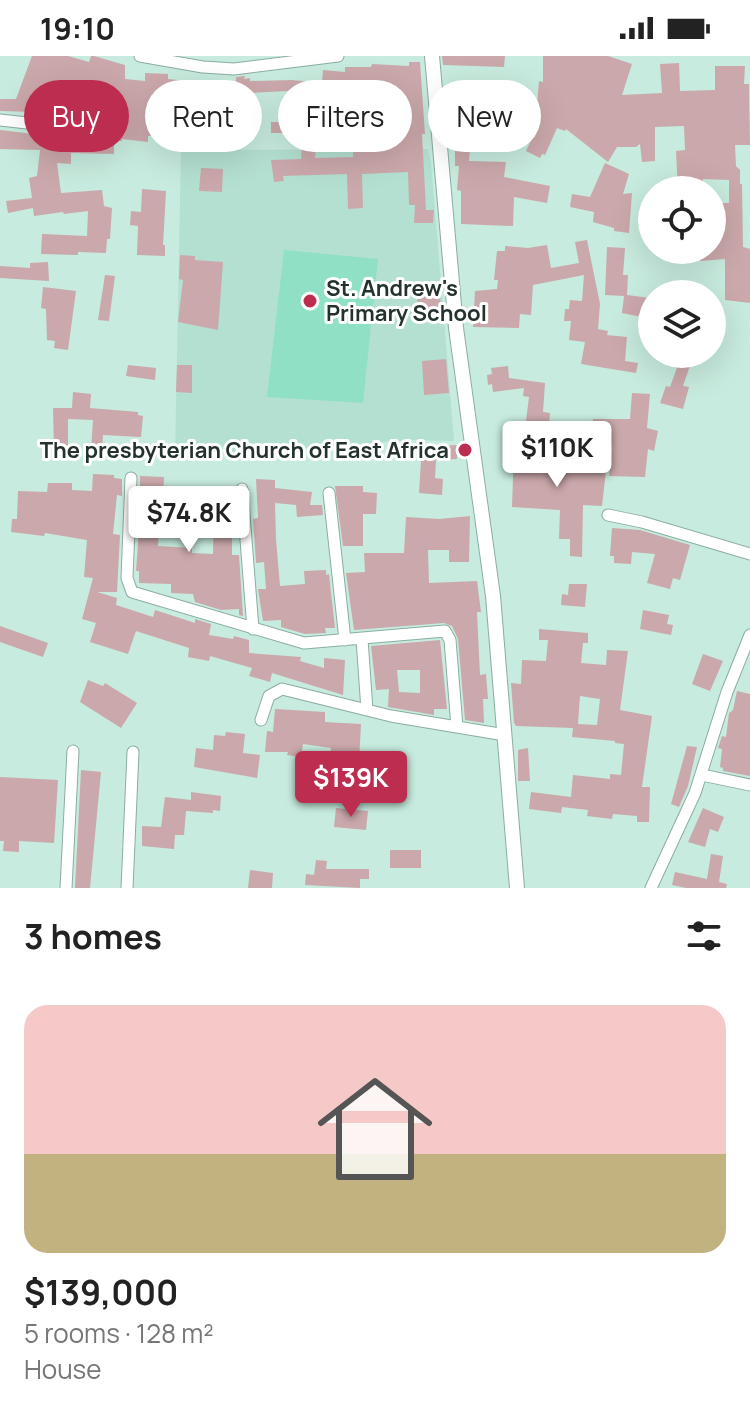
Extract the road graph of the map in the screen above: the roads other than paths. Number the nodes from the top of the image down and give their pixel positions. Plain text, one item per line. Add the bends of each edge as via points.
1 (140, 56) edge
2 (338, 56) edge
3 (432, 56) edge
4 (0, 120) edge
5 (24, 123) edge
6 (131, 478) dead end
7 (242, 489) dead end
8 (329, 493) dead end
9 (608, 515) dead end
10 (750, 554) edge
11 (253, 629) junction
12 (750, 635) edge
13 (362, 639) junction
14 (345, 640) junction
15 (367, 710) junction
16 (261, 720) dead end
17 (457, 727) junction
18 (505, 735) junction
19 (73, 751) dead end
20 (133, 752) dead end
21 (702, 775) junction
22 (750, 785) edge
23 (66, 888) edge
24 (127, 888) edge
25 (517, 888) edge
26 (651, 888) edge

1 - 2 street via 234,69
3 - 18 street via 456,328 493,596
4 - 5 street
6 - 11 street via 130,589
7 - 11 street
8 - 14 street
9 - 10 street
11 - 14 street via 304,643
12 - 21 street
13 - 14 street
13 - 15 street
13 - 17 street via 449,634
15 - 16 street via 282,689 269,696
15 - 17 street
17 - 18 street
18 - 25 street
19 - 23 street
20 - 24 street
21 - 22 street
21 - 26 street

